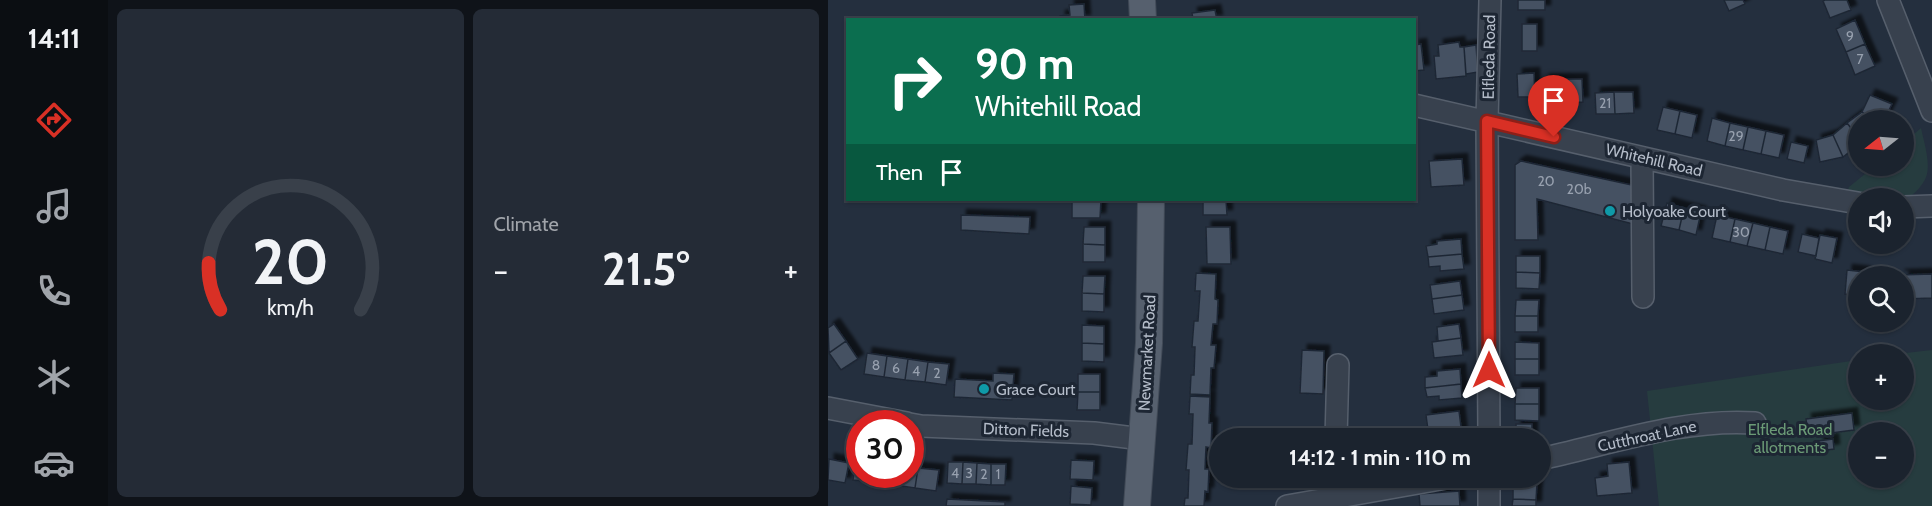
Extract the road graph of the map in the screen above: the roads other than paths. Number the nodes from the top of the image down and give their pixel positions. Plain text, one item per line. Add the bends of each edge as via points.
1 (1142, 0) edge
2 (1490, 0) edge
3 (1888, 0) edge
4 (1143, 18) edge
5 (1416, 105) edge
6 (1932, 111) edge
7 (1487, 121) junction
8 (1642, 158) junction
9 (1151, 201) edge
10 (1848, 201) edge
11 (1932, 201) edge
12 (1932, 206) edge
13 (1914, 207) edge
14 (1643, 297) dead end
15 (1338, 365) dead end
16 (828, 408) edge
17 (846, 411) edge
18 (1755, 423) dead end
19 (924, 426) edge
20 (1336, 428) edge
21 (1489, 428) edge
22 (1142, 439) junction
23 (1551, 456) edge
24 (1335, 488) edge
25 (1391, 488) edge
26 (1489, 488) edge
27 (1335, 498) junction
28 (1137, 506) edge
29 (1292, 506) edge
30 (1489, 506) edge

1 - 4 main road
2 - 7 street, Elfleda Road
3 - 6 street
5 - 7 street, Whitehill Road
7 - 8 street, Whitehill Road
7 - 21 street, Elfleda Road
8 - 10 street, Whitehill Road
8 - 14 street
9 - 22 main road, Newmarket Road via 1149,343
11 - 12 street
12 - 13 street
15 - 20 street
16 - 17 street, Ditton Fields
18 - 23 street, Cutthroat Lane via 1678,427
19 - 22 street, Ditton Fields via 1094,433
22 - 28 main road, Newmarket Road
24 - 27 street
25 - 27 street
26 - 30 street
27 - 29 street

